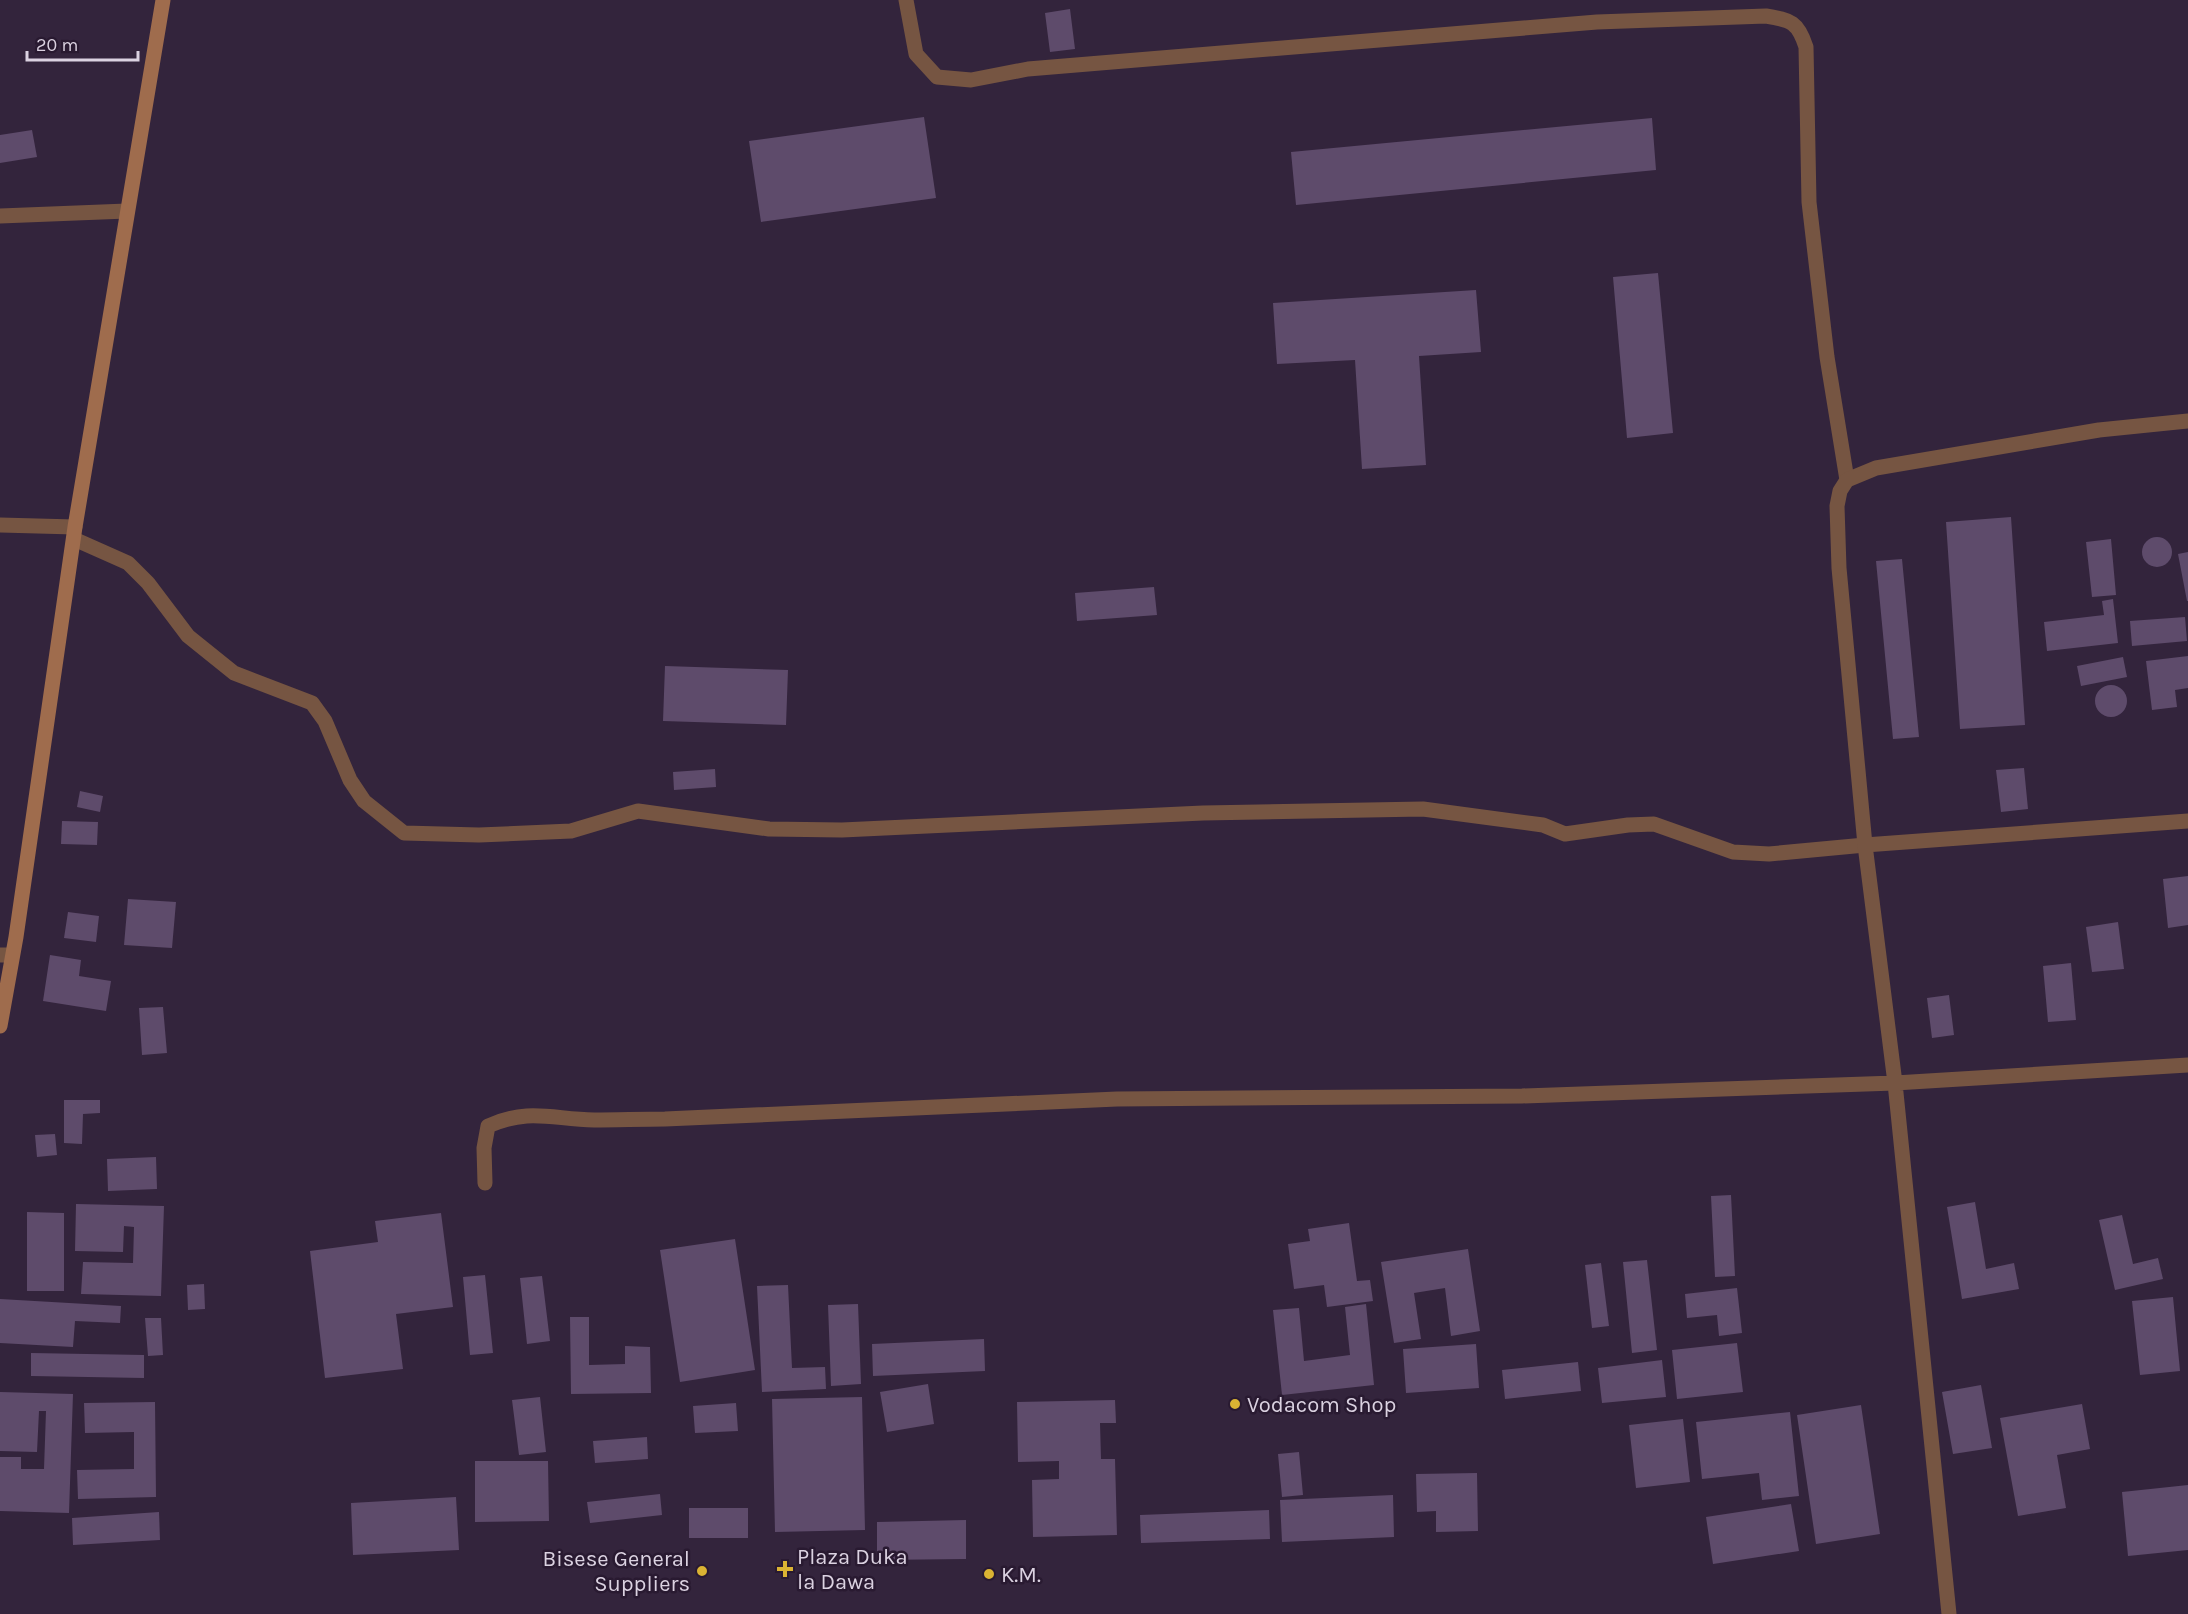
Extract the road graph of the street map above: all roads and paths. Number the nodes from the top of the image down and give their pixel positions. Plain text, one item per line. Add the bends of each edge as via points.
1 (163, 0) edge
2 (906, 0) edge
3 (127, 211) junction
4 (0, 216) edge
5 (2188, 421) edge
6 (1847, 480) junction
7 (0, 525) edge
8 (74, 533) junction
9 (2188, 821) edge
10 (1864, 845) junction
11 (6, 955) edge
12 (0, 1026) edge
13 (2188, 1065) edge
14 (1895, 1083) junction
15 (485, 1184) dead end
16 (1949, 1614) edge

1 - 3 street
2 - 6 street via 916,54 937,77 971,80 1028,69 1597,22 1766,16 1788,19 1801,31 1806,47 1809,202 1827,357
3 - 4 street
3 - 8 street
5 - 6 street via 2099,430 1887,466
6 - 10 street via 1837,506 1839,568
7 - 8 street
8 - 10 street via 128,564 148,583 188,636 234,674 312,703 325,721 350,780 364,801 404,833 571,831 638,811 769,830 842,830 1203,813 1423,809 1543,825 1564,834 1654,824 1733,852 1792,853
8 - 11 street
9 - 10 street
10 - 14 street
11 - 12 street
13 - 14 street
14 - 15 street via 1522,1096 1117,1099 665,1119 592,1120 530,1114 505,1118 488,1126
14 - 16 street

